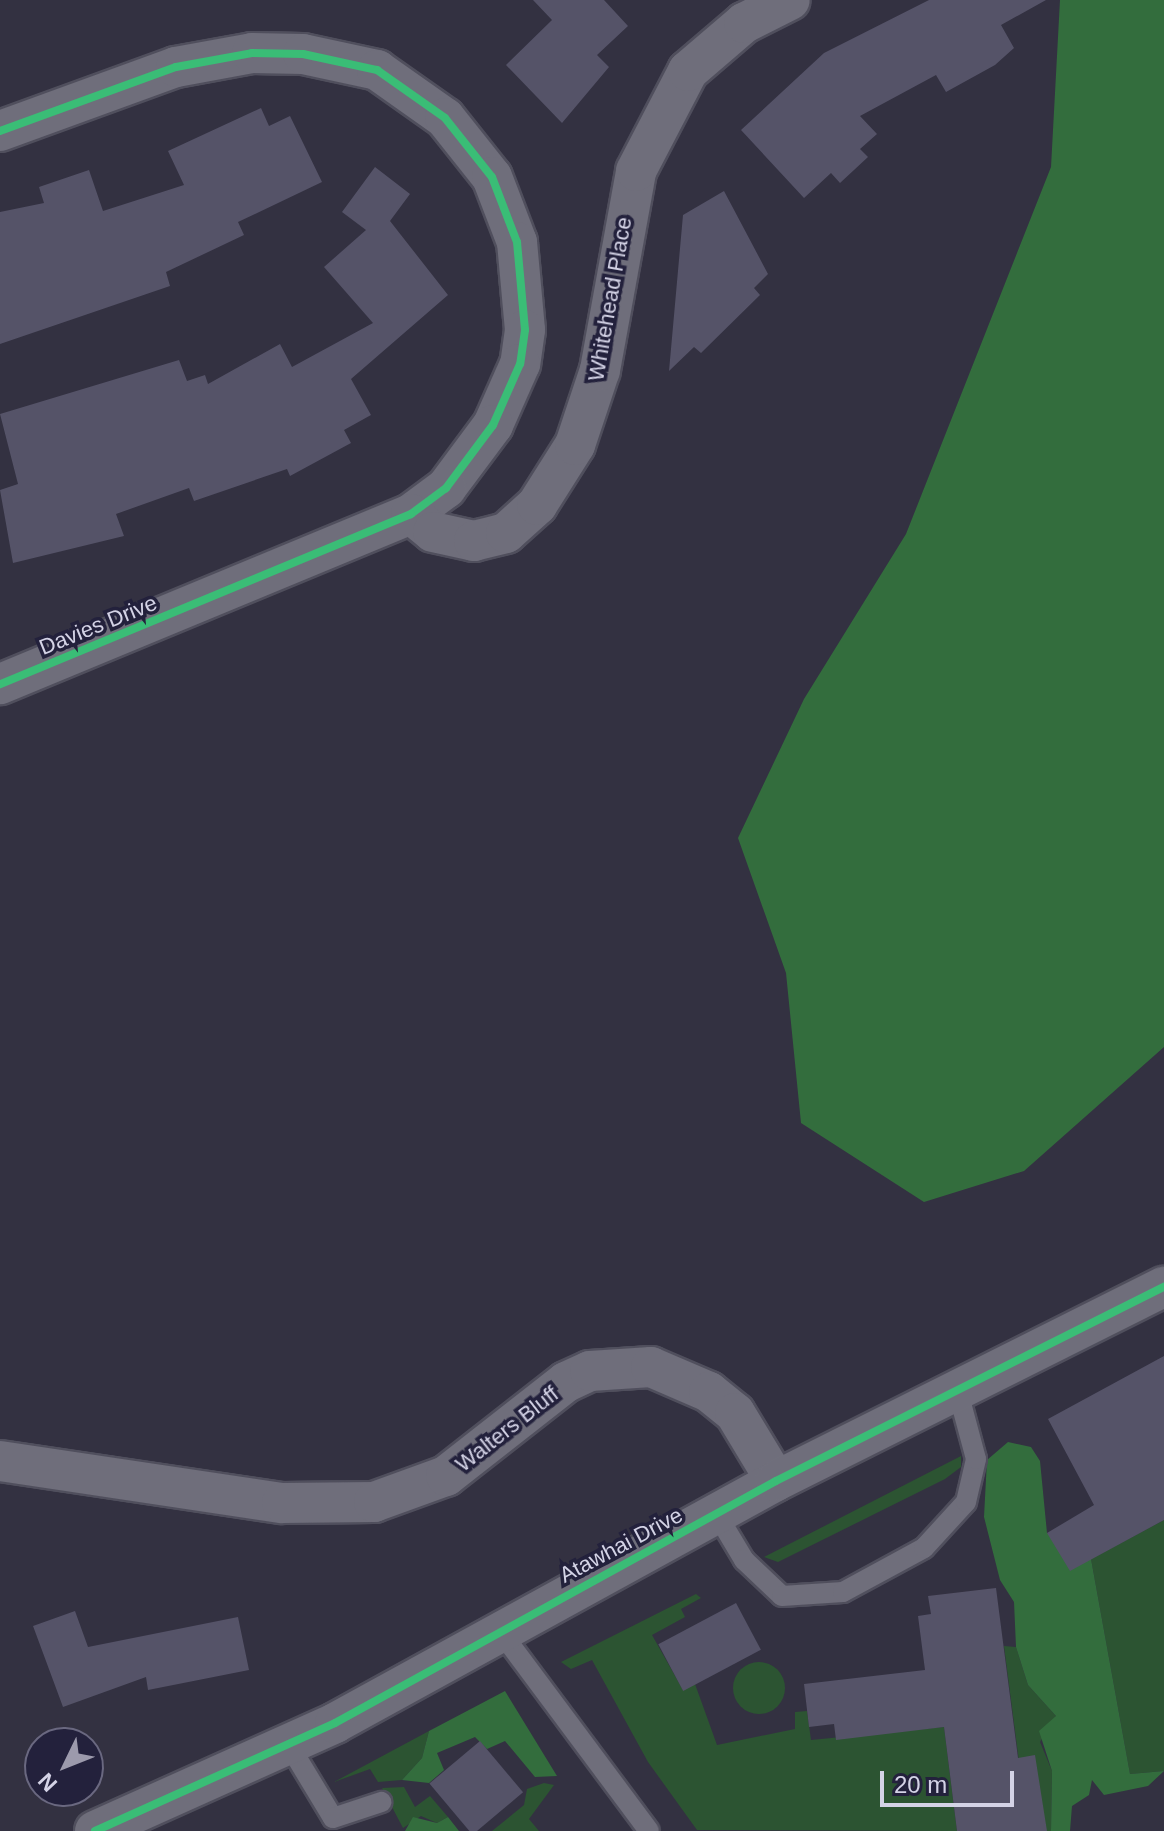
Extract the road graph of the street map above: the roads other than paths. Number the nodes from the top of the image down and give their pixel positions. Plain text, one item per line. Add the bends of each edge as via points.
1 (790, 0) edge
2 (0, 131) edge
3 (411, 514) junction
4 (0, 684) edge
5 (1164, 1287) edge
6 (958, 1392) junction
7 (0, 1461) edge
8 (776, 1481) junction
9 (716, 1513) junction
10 (500, 1631) junction
11 (289, 1745) junction
12 (381, 1802) dead end
13 (95, 1831) edge
14 (649, 1831) edge

1 - 3 street, Whitehead Place via 744,23 688,71 636,171 600,370 575,445 537,505 506,533 474,541 433,532
2 - 3 street, Davies Drive via 176,67 252,53 303,54 377,70 445,118 471,146 507,209 525,330 520,364 493,425 446,488
3 - 4 street, Davies Drive
5 - 6 street, Atawhai Drive
6 - 8 street, Atawhai Drive
6 - 9 lane via 976,1459 966,1502 924,1548 843,1592 782,1596 744,1560
7 - 8 street, Walters Bluff via 282,1503 374,1502 446,1476 566,1382 590,1371 651,1367 709,1392 735,1413
8 - 9 street, Atawhai Drive
9 - 10 street, Atawhai Drive
10 - 11 street, Atawhai Drive
10 - 14 lane
11 - 12 lane via 333,1818
11 - 13 street, Atawhai Drive

